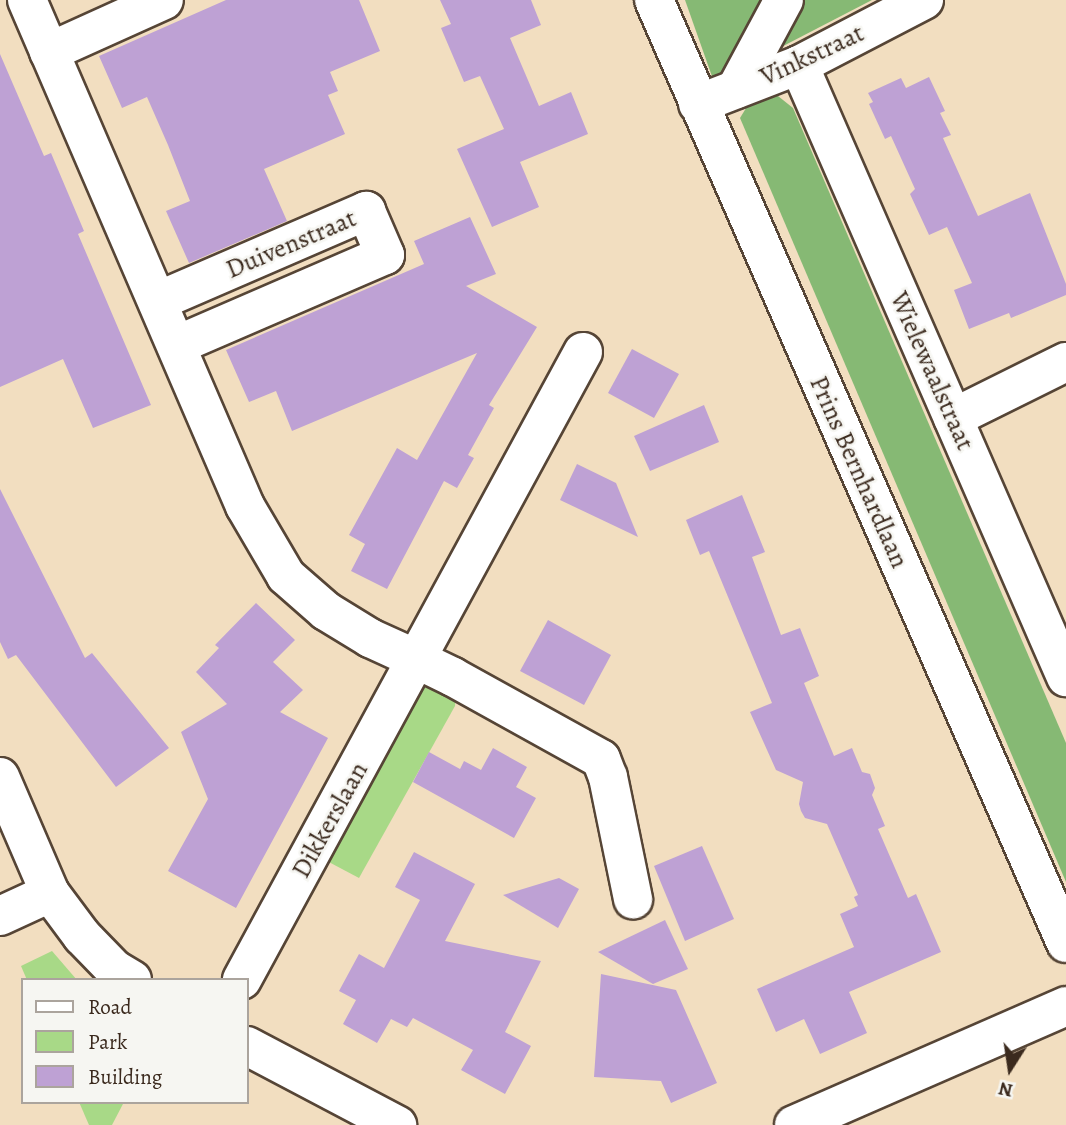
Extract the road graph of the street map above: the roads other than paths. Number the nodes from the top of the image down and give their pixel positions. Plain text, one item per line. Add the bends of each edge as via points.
1 (164, 0) edge
2 (653, 0) edge
3 (784, 0) edge
4 (924, 0) edge
5 (33, 2) edge
6 (49, 52) junction
7 (799, 65) junction
8 (736, 89) junction
9 (698, 104) junction
10 (158, 301) junction
11 (177, 345) junction
12 (583, 352) dead end
13 (1066, 362) edge
14 (953, 418) junction
15 (416, 659) junction
16 (1066, 677) edge
17 (0, 777) edge
18 (50, 893) junction
19 (633, 899) dead end
20 (0, 916) edge
21 (1066, 943) edge
22 (129, 978) edge
23 (243, 978) edge
24 (1066, 1006) edge
25 (248, 1047) edge
26 (397, 1125) edge
27 (794, 1125) edge

1 - 6 street
2 - 9 street, Prins Bernhardlaan
3 - 8 street
4 - 7 street, Vinkstraat
5 - 6 street
6 - 10 street
7 - 8 street, Vinkstraat
7 - 14 street, Wielewaalstraat
8 - 9 street, Vinkstraat
9 - 21 street, Prins Bernhardlaan
10 - 11 street
10 - 11 street, Duivenstraat via 366,211 385,255
11 - 15 street via 245,506 286,576 326,611
12 - 15 street, Dikkerslaan
13 - 14 street
14 - 16 street, Wielewaalstraat
15 - 19 street via 601,759
15 - 23 street, Dikkerslaan
17 - 18 street
18 - 20 street
18 - 22 street via 82,936
24 - 27 street
25 - 26 street

